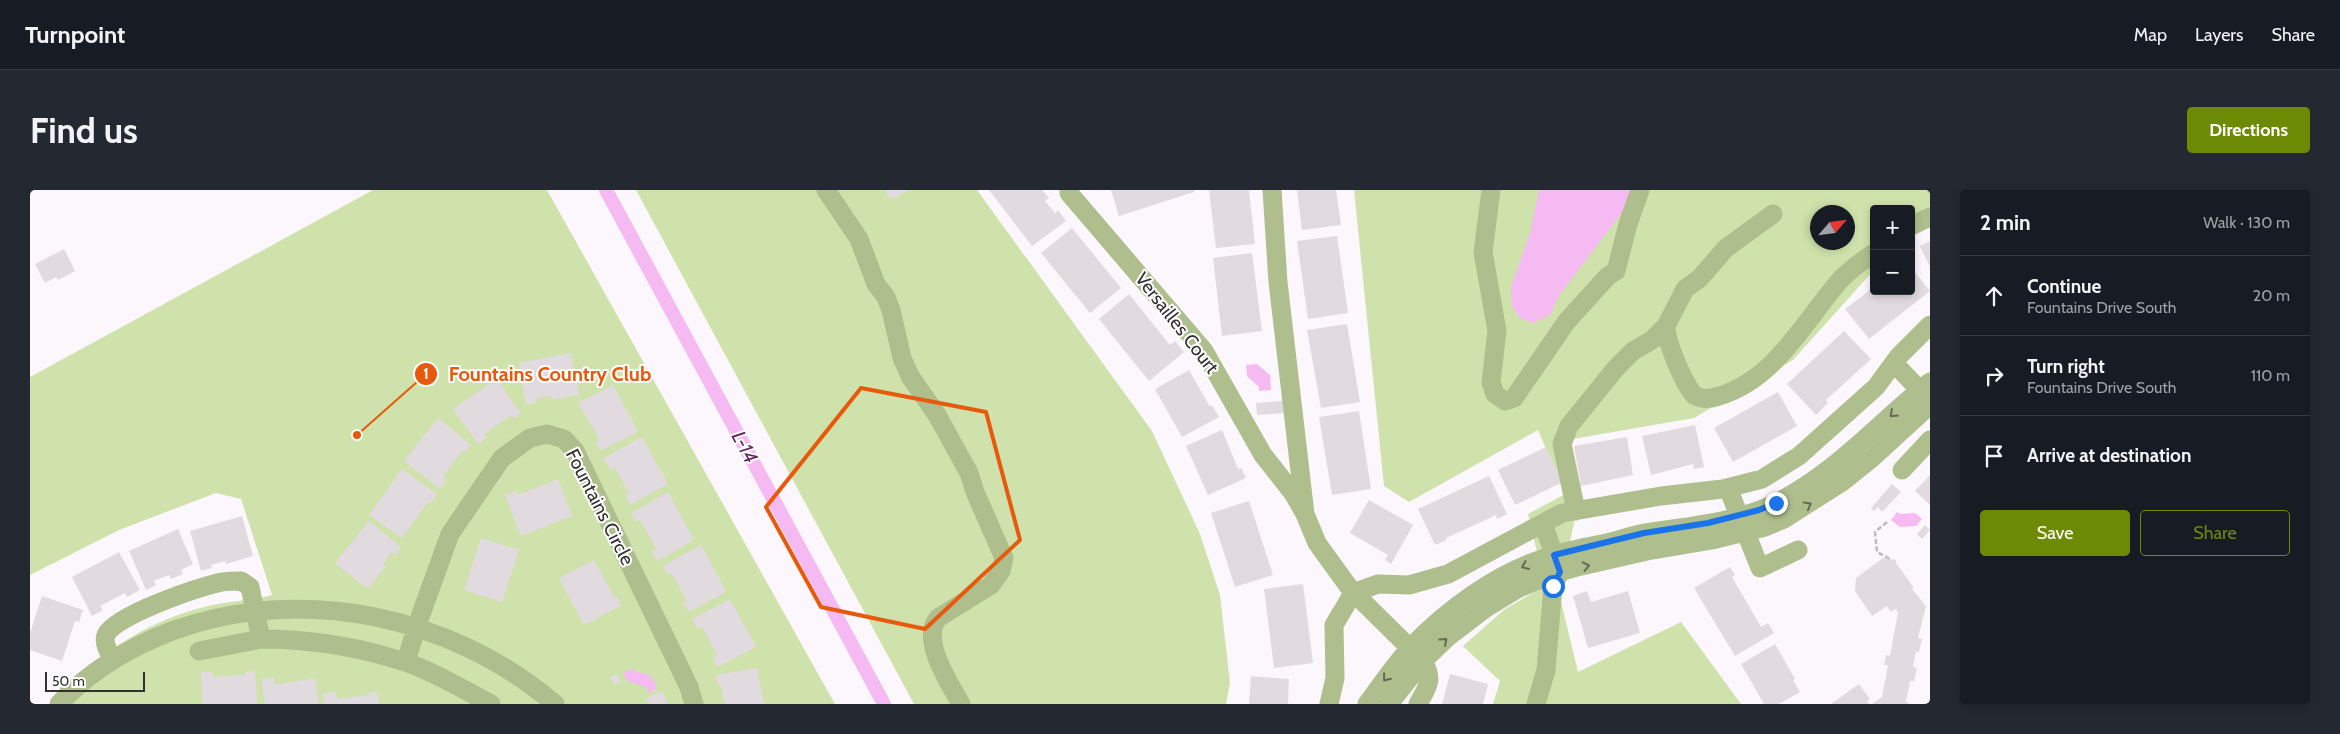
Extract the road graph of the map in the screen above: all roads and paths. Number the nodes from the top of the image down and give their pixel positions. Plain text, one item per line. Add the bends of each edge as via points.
1 (826, 190) edge
2 (1069, 190) edge
3 (1272, 190) edge
4 (1491, 190) edge
5 (1640, 190) edge
6 (1773, 214) dead end
7 (1930, 217) edge
8 (1915, 224) edge
9 (1870, 256) edge
10 (1930, 324) edge
11 (1666, 326) junction
12 (1894, 363) junction
13 (1928, 394) edge
14 (1930, 440) edge
15 (1902, 470) dead end
16 (1728, 488) junction
17 (1576, 511) junction
18 (1306, 514) junction
19 (1887, 522) dead end
20 (1543, 523) junction
21 (1743, 523) junction
22 (1798, 550) dead end
23 (1890, 559) dead end
24 (1557, 564) junction
25 (1353, 592) junction
26 (255, 611) junction
27 (416, 628) junction
28 (261, 639) junction
29 (199, 651) dead end
30 (1416, 654) junction
31 (113, 660) junction
32 (406, 662) junction
33 (59, 704) edge
34 (491, 704) edge
35 (554, 704) edge
36 (694, 704) edge
37 (961, 704) edge
38 (1329, 704) edge
39 (1367, 704) edge
40 (1389, 704) edge
41 (1418, 704) edge
42 (1536, 704) edge

1 - 37 street via 859,239 876,284 891,310 902,358 910,376 938,415 969,473 1004,558 1001,571 991,585 938,618 932,627 939,663
2 - 18 street, Versailles Court via 1204,351 1263,455
3 - 18 street, Versailles Court via 1280,301
4 - 5 street via 1483,252 1497,331 1491,382 1495,394 1504,401 1514,398 1567,321 1616,271
6 - 11 street via 1726,248 1700,278 1685,289
7 - 8 street
9 - 11 street via 1842,279 1776,360 1746,384 1727,394 1702,398 1691,392 1670,347
10 - 12 street
11 - 17 street via 1616,368 1564,434 1562,450
12 - 13 street
12 - 16 street via 1876,387 1799,456 1762,479
13 - 21 street via 1831,468
14 - 15 street
16 - 17 street
16 - 21 street
17 - 20 street via 1562,513
18 - 25 street, Versailles Court via 1317,542
19 - 23 path via 1875,532 1874,541 1878,552
20 - 24 street
20 - 25 street via 1448,574 1409,585 1378,584
21 - 22 street via 1760,568
21 - 24 street via 1644,533
24 - 30 street via 1486,608 1448,637
24 - 42 street via 1546,670
25 - 30 street, Versailles Court
25 - 38 street via 1334,625 1335,678
26 - 27 street via 280,608 338,610
26 - 28 street
26 - 31 street via 195,623 160,636
26 - 31 street via 250,587 241,581 222,582 141,610 112,626 106,636 106,644
27 - 32 street, Fountains Circle
27 - 35 street via 474,651 510,671
27 - 36 street, Fountains Circle via 450,534 502,458 530,438 547,434 564,439 575,451 690,687
28 - 29 street
28 - 32 street via 342,646
30 -> 39 street
30 - 40 street
30 - 41 street via 1430,673 1430,680
31 - 33 street via 83,681
32 - 34 street

